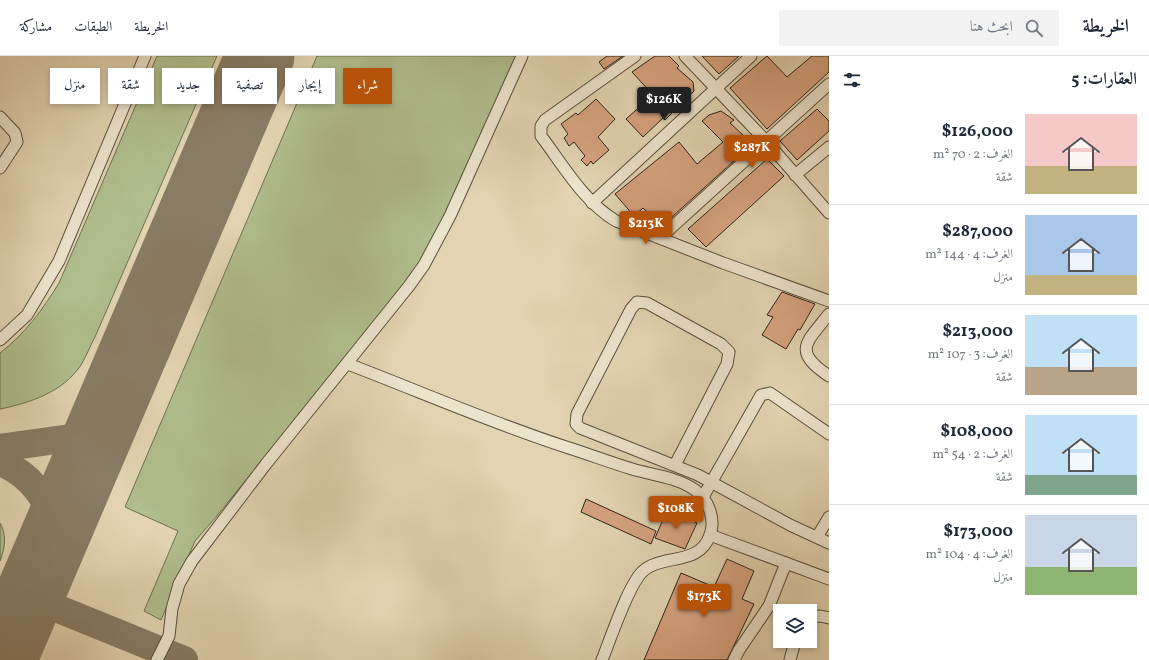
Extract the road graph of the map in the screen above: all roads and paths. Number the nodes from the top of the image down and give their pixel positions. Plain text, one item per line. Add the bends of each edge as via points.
1 (145, 56) edge
2 (522, 56) edge
3 (635, 56) edge
4 (685, 56) edge
5 (752, 56) edge
6 (829, 84) edge
7 (716, 89) junction
8 (0, 117) edge
9 (766, 141) junction
10 (829, 147) edge
11 (0, 168) edge
12 (795, 175) junction
13 (592, 203) junction
14 (829, 213) edge
15 (660, 238) junction
16 (829, 301) edge
17 (829, 314) edge
18 (0, 340) edge
19 (348, 364) junction
20 (829, 376) edge
21 (829, 434) edge
22 (675, 465) junction
23 (711, 482) junction
24 (703, 497) junction
25 (829, 517) edge
26 (710, 535) junction
27 (817, 537) junction
28 (829, 543) edge
29 (786, 563) junction
30 (829, 579) edge
31 (817, 616) edge
32 (829, 618) edge
33 (793, 648) edge
34 (157, 660) edge
35 (602, 660) edge
36 (734, 660) edge
37 (790, 660) edge

1 - 18 street via 59,261 27,315
2 - 19 street via 450,216 424,265
3 - 13 street via 541,126 541,136
4 - 7 street
5 - 7 street
6 - 9 street
7 - 9 street
7 - 13 street
8 - 11 street via 15,133 17,142
9 - 12 street
9 - 15 street
10 - 12 street
12 - 14 street
13 - 15 street via 616,221
15 - 16 street
17 - 20 street via 807,341 806,356 814,366
19 - 24 street via 520,432 631,469 680,482
19 - 34 street via 266,464 192,561 179,584 172,609 169,636
21 - 23 street via 770,393 765,393 758,399
22 - 22 street via 584,430 576,424 577,414 633,304 637,302 646,304 721,344 729,352 727,364
22 - 23 street
23 - 24 street
23 - 27 street
24 - 26 street via 711,514
25 - 27 street
26 - 29 street
26 - 35 street via 706,543 692,556 654,564 642,571 636,578
27 - 28 street
29 - 30 street
29 - 36 street via 769,606
31 - 32 street
33 - 37 street

